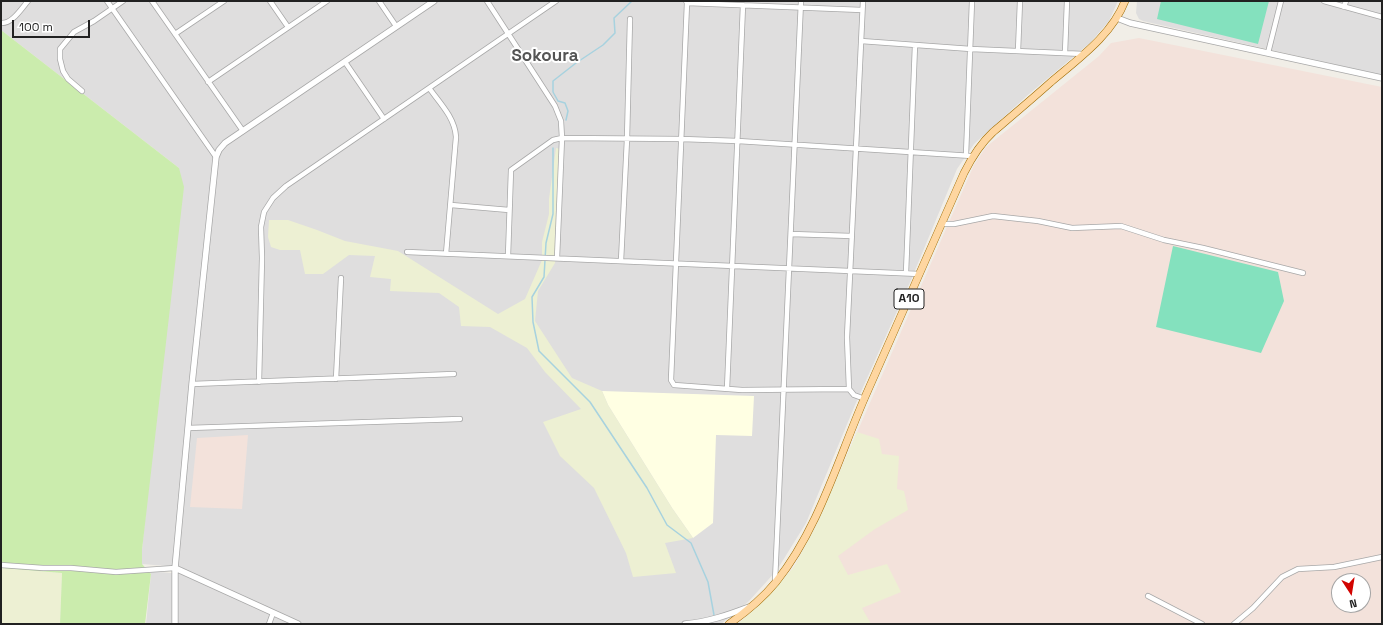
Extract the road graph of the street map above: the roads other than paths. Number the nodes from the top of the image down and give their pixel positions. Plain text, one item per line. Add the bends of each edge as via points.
1 (28, 1) edge
2 (107, 1) edge
3 (123, 1) edge
4 (152, 1) edge
5 (224, 1) edge
6 (270, 1) edge
7 (327, 1) edge
8 (380, 1) edge
9 (434, 1) edge
10 (487, 1) edge
11 (556, 1) edge
12 (801, 1) edge
13 (863, 1) edge
14 (972, 1) edge
15 (1020, 1) edge
16 (1067, 1) edge
17 (1125, 1) edge
18 (1281, 1) edge
19 (1324, 1) edge
20 (1346, 1) edge
21 (686, 2) edge
22 (768, 4) edge
23 (743, 5) junction
24 (1344, 7) junction
25 (112, 8) junction
26 (801, 8) junction
27 (862, 10) junction
28 (1382, 17) edge
29 (1117, 18) junction
30 (630, 19) dead end
31 (1, 23) edge
32 (396, 26) junction
33 (288, 27) junction
34 (509, 33) junction
35 (175, 34) junction
36 (862, 41) junction
37 (915, 45) junction
38 (971, 49) junction
39 (1018, 51) junction
40 (1065, 53) junction
41 (1268, 53) junction
42 (1084, 54) junction
43 (344, 62) junction
44 (1382, 78) edge
45 (208, 82) junction
46 (429, 88) junction
47 (82, 91) dead end
48 (384, 119) junction
49 (242, 131) junction
50 (562, 138) junction
51 (627, 139) junction
52 (682, 139) junction
53 (738, 141) junction
54 (795, 144) junction
55 (855, 148) junction
56 (911, 152) junction
57 (969, 156) junction
58 (216, 158) junction
59 (451, 205) junction
60 (509, 210) junction
61 (942, 224) junction
62 (791, 234) junction
63 (852, 236) junction
64 (407, 252) dead end
65 (446, 254) junction
66 (508, 256) junction
67 (557, 258) junction
68 (621, 261) junction
69 (676, 263) junction
70 (732, 266) junction
71 (790, 268) junction
72 (850, 271) junction
73 (906, 273) junction
74 (1303, 273) dead end
75 (920, 274) junction
76 (341, 278) dead end
77 (454, 374) dead end
78 (336, 379) junction
79 (259, 382) junction
80 (192, 384) junction
81 (727, 389) junction
82 (848, 389) junction
83 (784, 390) junction
84 (865, 399) junction
85 (460, 419) dead end
86 (188, 428) junction
87 (1382, 557) edge
88 (1, 564) edge
89 (175, 568) junction
90 (775, 583) junction
91 (1148, 596) dead end
92 (751, 606) junction
93 (273, 613) junction
94 (175, 624) edge
95 (269, 624) edge
96 (298, 624) edge
97 (685, 624) edge
98 (729, 624) edge
99 (1202, 624) edge
100 (1234, 624) edge

1 - 31 street via 14,17
2 - 25 street
3 - 25 street
4 - 35 street
5 - 35 street
6 - 33 street
7 - 33 street
8 - 32 street
9 - 32 street
10 - 34 street
11 - 34 street
12 - 26 street
13 - 27 street
14 - 38 street
15 - 39 street
16 - 40 street
17 - 29 main road, A10
18 - 41 street
19 - 24 street
20 - 24 street
21 - 23 street
21 - 52 street
22 - 23 street
22 - 26 street
23 - 53 street
24 - 28 street
25 - 47 street via 74,32 60,49 63,71
25 - 58 street
26 - 27 street
26 - 54 street
27 - 36 street
29 - 41 street
29 - 42 main road, A10
30 - 51 street
32 - 43 street
33 - 45 street
34 - 46 street
34 - 50 street via 555,106 561,121
35 - 45 street
36 - 37 street
36 - 55 street
37 - 38 street
37 - 56 street
38 - 39 street
38 - 57 street
39 - 40 street
40 - 42 street
41 - 44 street
42 - 57 main road, A10 via 993,132
43 - 48 street
43 - 49 street
45 - 49 street
46 - 48 street
46 - 59 street via 456,129
48 - 79 street via 286,186 273,198 264,212 261,227
49 - 58 street via 225,143
50 - 51 street
50 - 60 street via 553,140 511,170
50 - 67 street
51 - 52 street
51 - 68 street
52 - 53 street
52 - 69 street
53 - 54 street
53 - 70 street
54 - 55 street
54 - 62 street
55 - 56 street
55 - 63 street
56 - 57 street
56 - 73 street
57 - 61 main road, A10
58 - 80 street
59 - 60 street
59 - 65 street
60 - 66 street
61 - 74 street via 993,216 1072,228 1120,226 1164,240
61 - 75 main road, A10
62 - 63 street
62 - 71 street
63 - 72 street
64 - 65 street
65 - 66 street
66 - 67 street
67 - 68 street
68 - 69 street
69 - 70 street
69 - 81 street via 672,383
70 - 71 street
70 - 81 street
71 - 72 street
71 - 83 street
72 - 73 street
72 - 82 street
73 - 75 street
75 - 84 main road, A10
76 - 78 street
77 - 78 street
78 - 79 street
79 - 80 street
80 - 86 street
81 - 83 street
82 - 83 street
82 - 84 street via 854,395
83 - 90 street
84 - 90 main road, A10 via 811,526
85 - 86 street
86 - 89 street
87 - 100 street via 1334,567 1298,569 1282,576 1253,608
88 - 89 street via 116,572
89 - 93 street
89 - 94 street
90 - 92 main road, A10
91 - 99 street
92 - 97 street via 724,616
92 - 98 main road, A10
93 - 95 street
93 - 96 street

